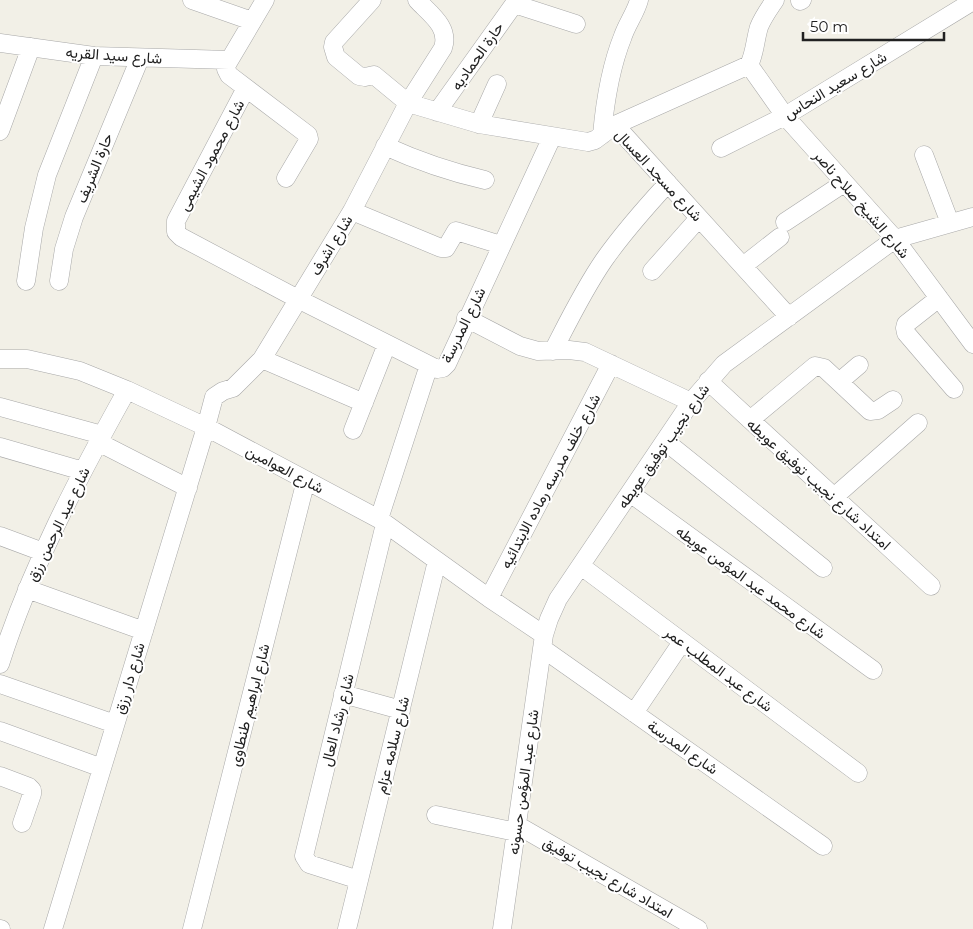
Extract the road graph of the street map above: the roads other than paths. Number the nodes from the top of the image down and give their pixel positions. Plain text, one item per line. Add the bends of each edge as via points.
1 (192, 0) edge
2 (265, 0) edge
3 (372, 0) edge
4 (416, 0) edge
5 (639, 0) edge
6 (973, 1) edge
7 (515, 2) edge
8 (767, 3) edge
9 (252, 20) junction
10 (576, 24) dead end
11 (0, 43) edge
12 (31, 47) junction
13 (94, 56) junction
14 (140, 58) junction
15 (229, 60) junction
16 (749, 65) junction
17 (496, 84) dead end
18 (246, 88) junction
19 (408, 103) junction
20 (438, 112) junction
21 (785, 116) junction
22 (479, 124) junction
23 (608, 130) junction
24 (0, 132) edge
25 (552, 136) junction
26 (385, 146) junction
27 (721, 148) dead end
28 (924, 155) dead end
29 (286, 178) dead end
30 (485, 180) dead end
31 (668, 183) junction
32 (844, 183) junction
33 (352, 211) junction
34 (973, 216) edge
35 (699, 218) junction
36 (950, 223) junction
37 (895, 239) junction
38 (501, 245) junction
39 (743, 266) junction
40 (652, 271) dead end
41 (26, 281) dead end
42 (59, 281) dead end
43 (939, 298) junction
44 (298, 299) junction
45 (788, 317) junction
46 (466, 318) junction
47 (387, 344) junction
48 (973, 344) edge
49 (553, 351) junction
50 (0, 359) edge
51 (262, 359) junction
52 (611, 364) junction
53 (429, 365) junction
54 (859, 365) dead end
55 (708, 382) junction
56 (839, 382) junction
57 (954, 389) dead end
58 (128, 390) junction
59 (893, 400) dead end
60 (691, 402) junction
61 (364, 403) junction
62 (0, 407) edge
63 (750, 420) junction
64 (918, 423) dead end
65 (206, 427) junction
66 (353, 430) dead end
67 (100, 439) junction
68 (665, 441) junction
69 (0, 447) edge
70 (83, 471) junction
71 (306, 480) junction
72 (188, 488) junction
73 (630, 493) junction
74 (834, 497) junction
75 (382, 522) junction
76 (0, 536) edge
77 (43, 552) junction
78 (437, 561) junction
79 (581, 566) junction
80 (823, 568) dead end
81 (931, 586) dead end
82 (27, 589) junction
83 (489, 598) junction
84 (7, 618) edge
85 (144, 631) junction
86 (544, 642) junction
87 (682, 642) junction
88 (0, 664) edge
89 (873, 670) dead end
90 (0, 684) edge
91 (343, 694) junction
92 (400, 710) junction
93 (634, 713) junction
94 (115, 724) junction
95 (0, 732) edge
96 (102, 768) junction
97 (858, 773) dead end
98 (0, 776) edge
99 (436, 815) dead end
100 (22, 824) dead end
101 (517, 829) junction
102 (823, 846) dead end
103 (359, 880) junction
104 (53, 929) edge
105 (192, 929) edge
106 (347, 929) edge
107 (502, 929) edge
108 (698, 929) edge

1 - 9 street
2 - 9 street
3 - 19 street via 334,42 334,52 359,76 374,75
4 - 19 street, شارع اشرف via 443,27 446,40
5 - 23 street via 612,67 605,101
6 - 21 street, شارع سعيد النحاس
7 - 10 street
7 - 20 street, حارة الحماديه
8 - 16 street
9 - 15 street
11 - 12 street, شارع سيد القريه
12 - 13 street, شارع سيد القريه
12 - 24 street
13 - 14 street, شارع سيد القريه
13 - 41 street via 47,175
14 - 15 street, شارع سيد القريه
14 - 42 street, حارة الشريف via 74,217
15 - 18 street via 227,73
16 - 21 street, شارع الشيخ صلاح ناصر
16 - 23 street
17 - 22 street
18 - 29 street via 309,137
18 - 44 street, شارع محمود الشيمى via 175,228 181,237
19 - 20 street, شارع مسجد العسال
19 - 26 street, شارع اشرف
20 - 22 street, شارع مسجد العسال
21 - 27 street, شارع سعيد النحاس
21 - 32 street, شارع الشيخ صلاح ناصر
22 - 25 street, شارع مسجد العسال
23 - 25 street, شارع مسجد العسال via 588,142
23 - 31 street, شارع مسجد العسال
25 - 38 street, شارع المدرسة
26 - 30 street via 417,161
26 - 33 street, شارع اشرف
28 - 36 street
31 - 35 street, شارع مسجد العسال
31 - 49 street via 633,221 603,262
32 - 37 street, شارع الشيخ صلاح ناصر
32 - 39 street
33 - 38 street via 441,248 446,248 456,232
33 - 44 street, شارع اشرف
34 - 36 street, شارع نجيب توفيق عويطه
35 - 39 street, شارع مسجد العسال
35 - 40 street
36 - 37 street, شارع نجيب توفيق عويطه
37 - 43 street, شارع الشيخ صلاح ناصر
37 - 45 street, شارع نجيب توفيق عويطه
38 - 46 street, شارع المدرسة
39 - 45 street, شارع مسجد العسال
43 - 48 street, شارع الشيخ صلاح ناصر
43 - 57 street via 905,328
44 - 47 street, شارع المدرسة
44 - 51 street, شارع اشرف
45 - 55 street, شارع نجيب توفيق عويطه via 724,364
46 - 49 street via 520,346
46 - 53 street, شارع المدرسة via 445,366 437,369
47 - 53 street, شارع المدرسة
47 - 61 street
49 - 52 street via 585,352
50 - 58 street, شارع العوامين via 26,359 80,370
51 - 61 street
51 - 65 street, شارع اشرف via 233,388 214,398
52 - 60 street
52 - 83 street, شارع خلف مدرسه رماده الابتدائيه
53 - 75 street, شارع رشاد العال
54 - 56 street
55 - 60 street, شارع نجيب توفيق عويطه
55 - 63 street, امتداد شارع نجيب توفيق عويطه
56 - 59 street via 870,412
56 - 63 street via 824,368 815,366
58 - 65 street, شارع العوامين
58 - 67 street, شارع عبد الرحمن رزق
60 - 68 street, شارع نجيب توفيق عويطه
61 - 66 street
62 - 67 street
63 - 74 street, امتداد شارع نجيب توفيق عويطه
64 - 74 street
65 - 71 street, شارع العوامين
65 - 72 street, شارع دار رزق
67 - 70 street, شارع عبد الرحمن رزق
67 - 72 street
68 - 73 street, شارع نجيب توفيق عويطه
68 - 80 street
69 - 70 street
70 - 77 street, شارع عبد الرحمن رزق
71 - 75 street, شارع العوامين
71 - 105 street, شارع ابراهيم طنطاوى
72 - 85 street, شارع دار رزق
73 - 79 street, شارع نجيب توفيق عويطه
73 - 89 street, شارع محمد عبد المؤمن عويطه
74 - 81 street, امتداد شارع نجيب توفيق عويطه
75 - 78 street, شارع العوامين
75 - 91 street, شارع رشاد العال
76 - 77 street
77 - 82 street, شارع عبد الرحمن رزق
78 - 83 street, شارع العوامين
78 - 92 street, شارع سلامه عزام
79 - 86 street, شارع نجيب توفيق عويطه via 558,599
79 - 87 street, شارع عبد المطلب عمر
82 - 84 street, شارع عبد الرحمن رزق
82 - 85 street
83 - 86 street, شارع العوامين
84 - 88 street, شارع عبد الرحمن رزق
85 - 94 street, شارع دار رزق
86 - 93 street, شارع المدرسة
86 - 101 street, شارع عبد المؤمن حسونه
87 - 93 street
87 - 97 street, شارع عبد المطلب عمر
90 - 94 street
91 - 92 street
91 - 103 street, شارع رشاد العال via 304,856 309,864
92 - 103 street, شارع سلامه عزام
93 - 102 street, شارع المدرسة
94 - 96 street, شارع دار رزق
95 - 96 street
96 - 104 street, شارع دار رزق
98 - 100 street via 32,790
99 - 101 street, امتداد شارع نجيب توفيق
101 - 107 street, شارع عبد المؤمن حسونه
101 - 108 street, امتداد شارع نجيب توفيق
103 - 106 street, شارع سلامه عزام

